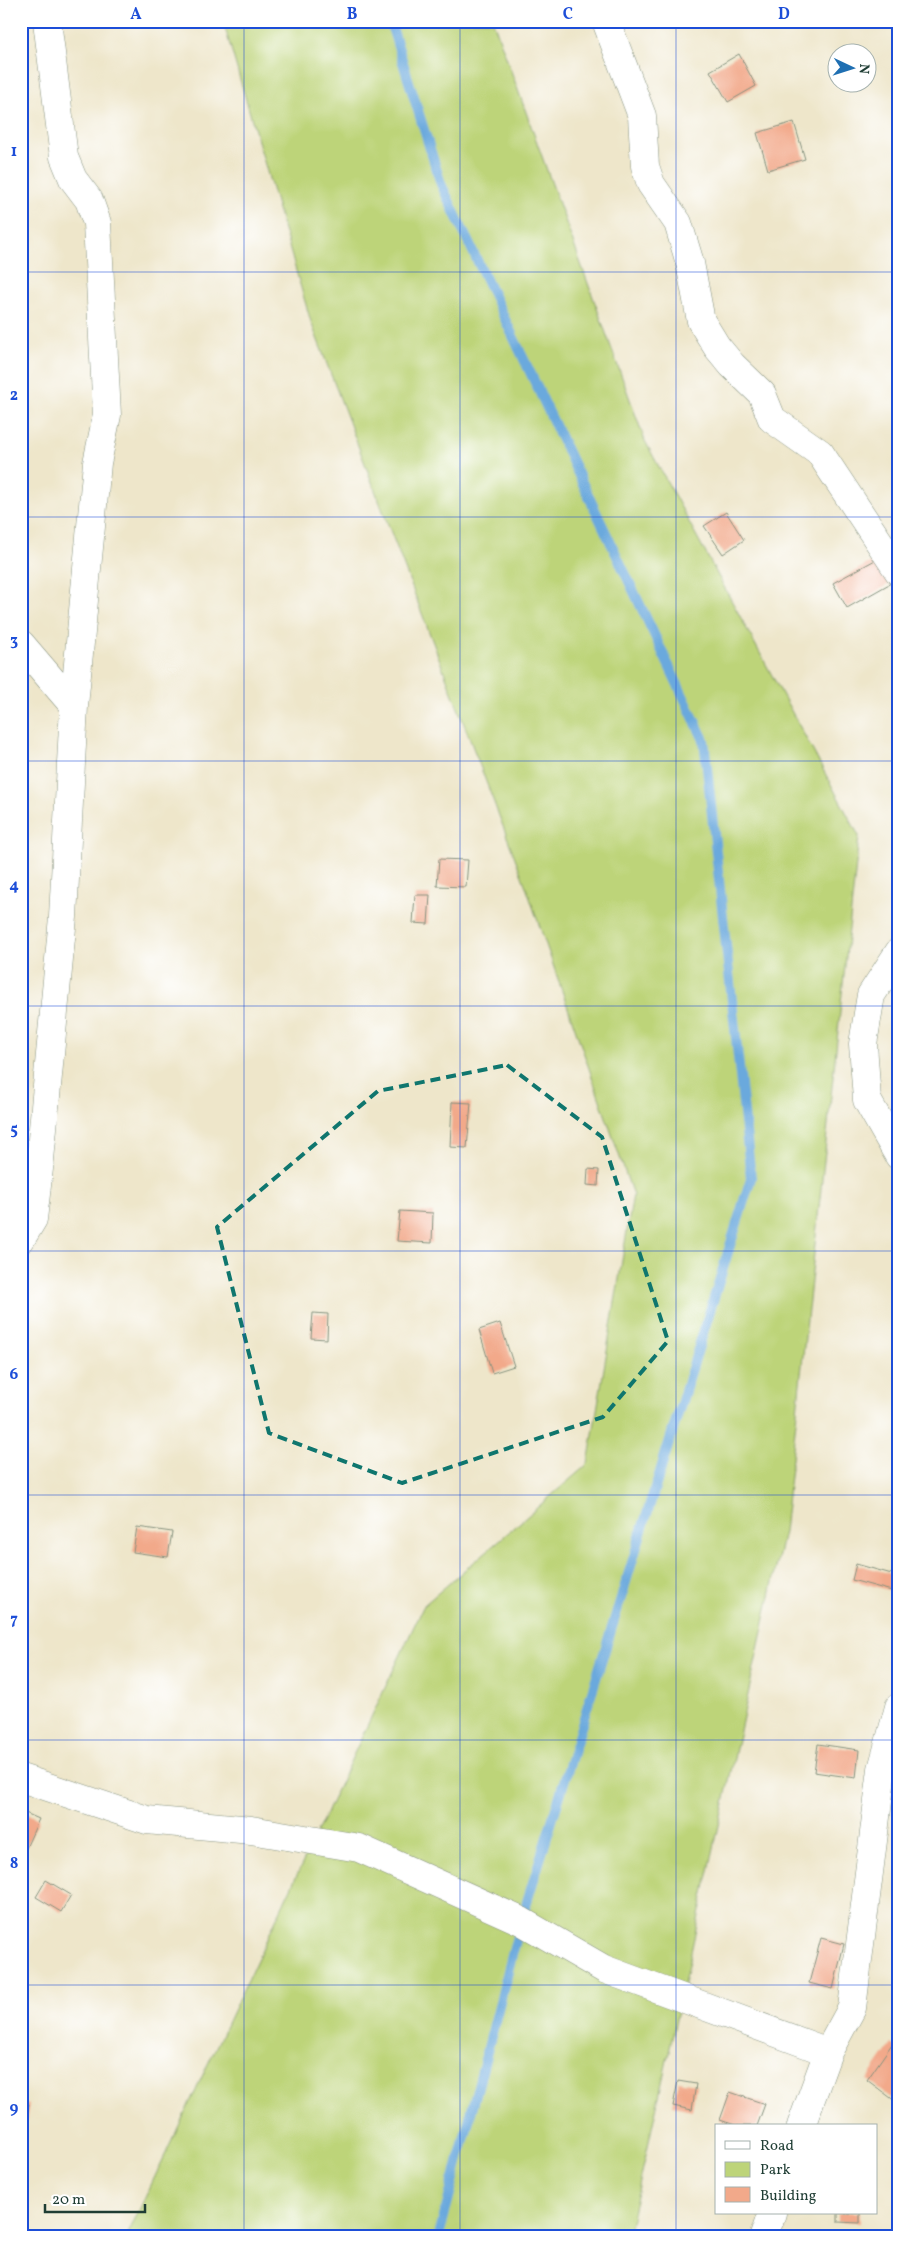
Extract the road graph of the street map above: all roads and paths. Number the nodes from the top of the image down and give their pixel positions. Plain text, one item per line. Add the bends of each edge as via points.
1 (46, 21) edge
2 (606, 21) edge
3 (899, 572) edge
4 (21, 644) edge
5 (74, 706) junction
6 (899, 952) edge
7 (899, 1156) edge
8 (21, 1239) edge
9 (899, 1707) edge
10 (21, 1778) edge
11 (828, 2052) junction
12 (802, 2124) edge
13 (772, 2214) edge
14 (764, 2236) edge

1 - 5 street via 64,157 73,179 89,200 96,223 107,415 97,463
2 - 3 street via 642,116 645,166 651,184 678,223 690,263 701,322 722,353 762,394 772,419 820,453
4 - 5 street
5 - 8 street via 63,917 40,1160 33,1219
6 - 7 street via 871,995 863,1044 867,1100
9 - 11 street via 882,1769 852,2008
10 - 11 street via 147,1820 251,1830 359,1848 522,1920 604,1969
11 - 12 street
13 - 14 street

